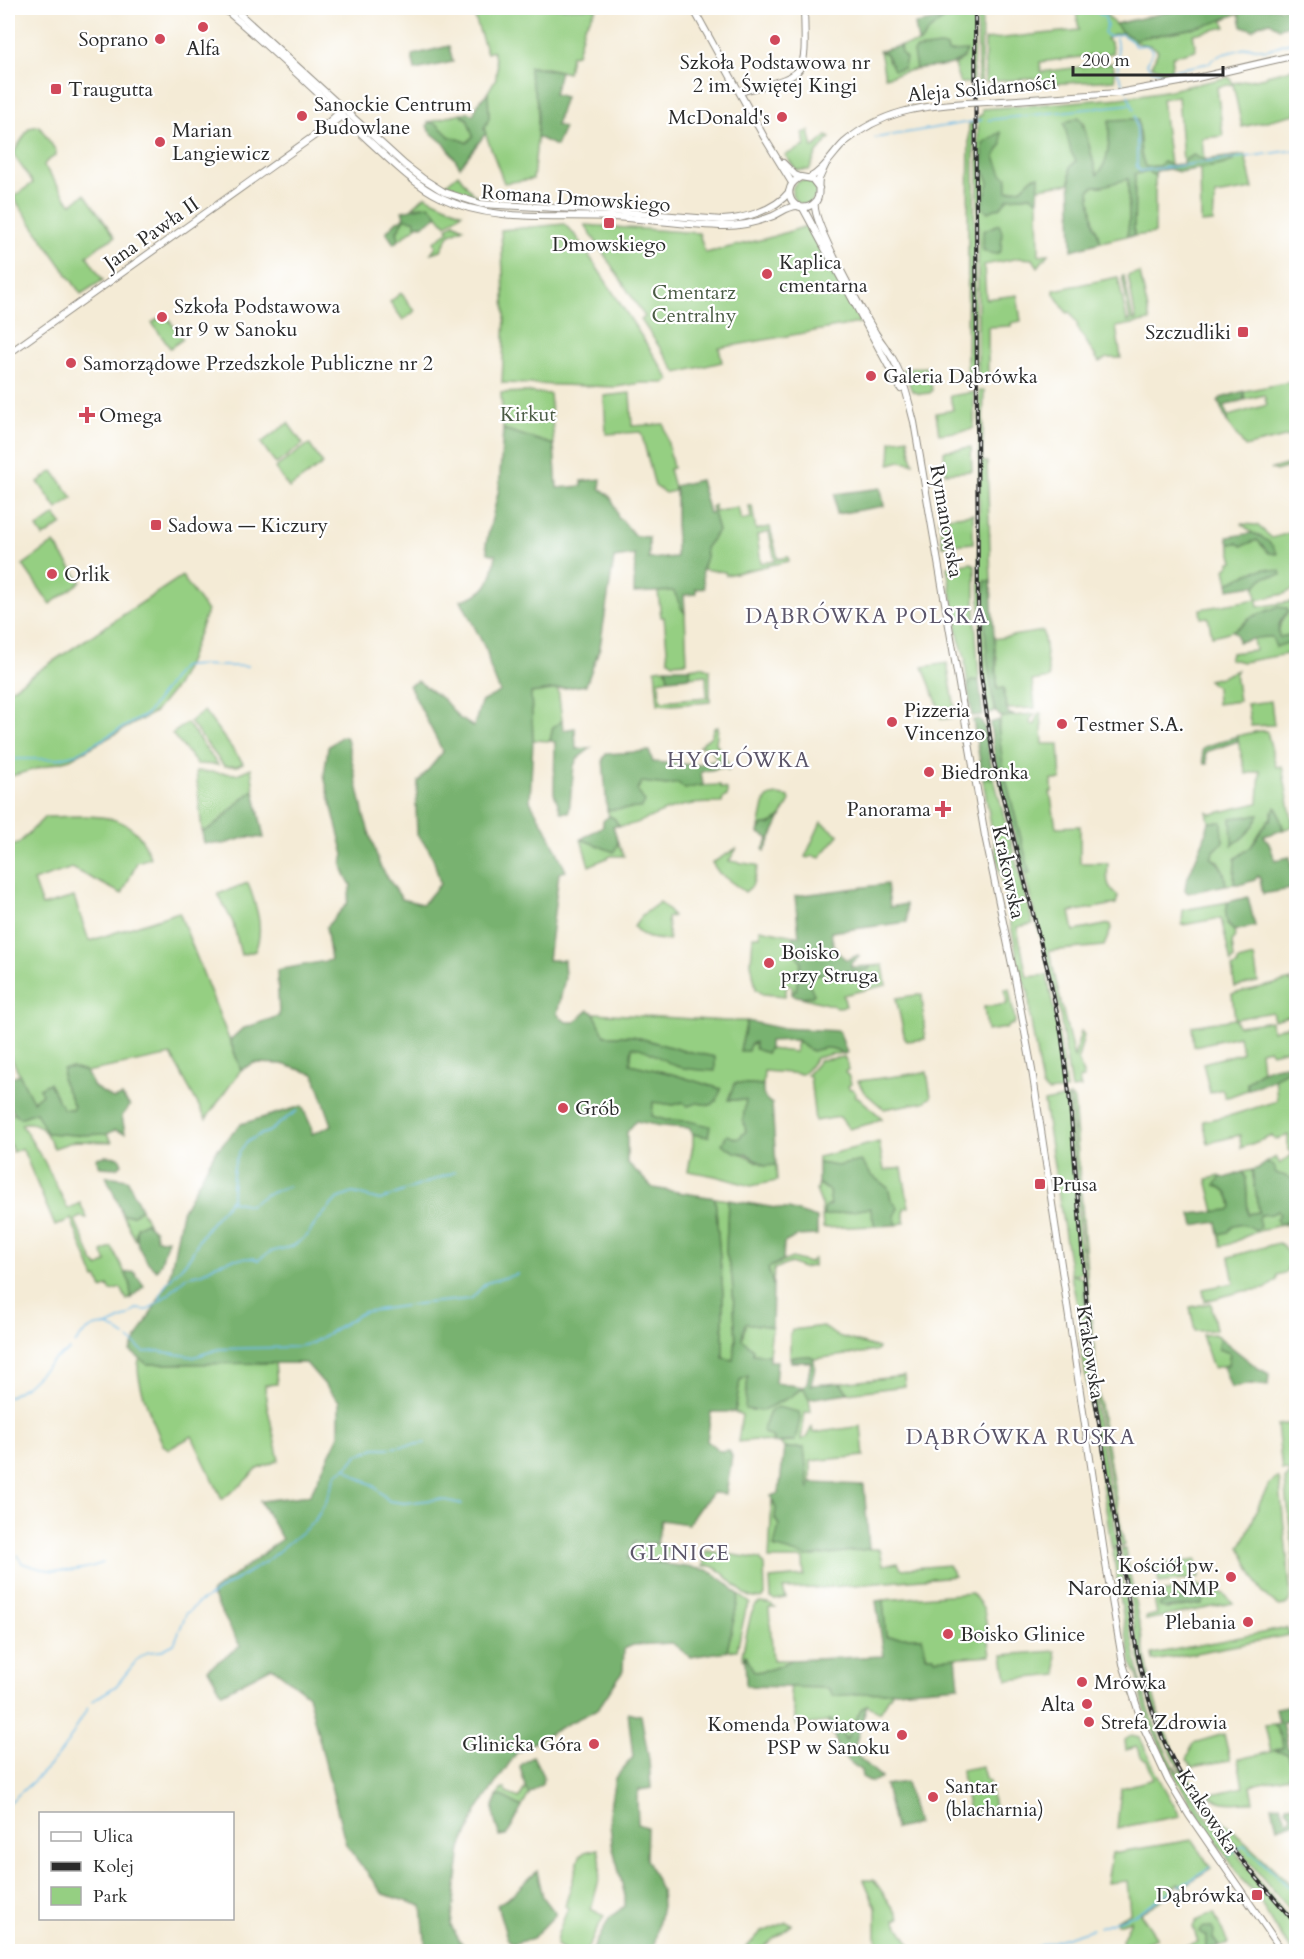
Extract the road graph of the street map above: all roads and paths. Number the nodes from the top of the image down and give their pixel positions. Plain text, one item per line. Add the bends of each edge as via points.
1 (223, 8) edge
2 (233, 8) edge
3 (693, 8) edge
4 (804, 8) edge
5 (1296, 55) edge
6 (740, 92) junction
7 (342, 113) junction
8 (777, 157) junction
9 (827, 163) junction
10 (801, 177) junction
11 (808, 178) junction
12 (792, 183) junction
13 (819, 188) junction
14 (789, 192) junction
15 (815, 203) junction
16 (800, 207) junction
17 (8, 354) edge
18 (907, 400) junction
19 (964, 719) joint
20 (1283, 1952) edge

1 - 7 main road, Romana Dmowskiego
2 - 7 main road, Romana Dmowskiego
3 - 6 main road
4 - 6 main road via 805,51 800,70 788,79
5 - 9 main road, Aleja Solidarności, bridge via 1118,93 916,108 864,127
6 - 8 main road
7 - 14 main road, Romana Dmowskiego via 422,178 451,195 481,204 722,220 759,212
7 - 16 main road, Romana Dmowskiego via 413,180 442,198 480,211 731,226
7 - 17 main road, Jana Pawła II
8 - 10 main road
8 - 12 main road
9 - 11 main road, Aleja Solidarności
9 - 13 main road, Aleja Solidarności
10 - 11 main road
10 - 12 main road
11 - 13 main road
12 - 14 main road
13 - 15 main road
14 - 16 main road via 791,201
15 - 16 main road
15 - 18 main road, Rymanowska via 824,237 895,362
16 - 18 main road, Rymanowska
18 - 19 main road, Rymanowska
19 - 20 main road, Krakowska via 1032,1070 1124,1664 1147,1736 1172,1788

